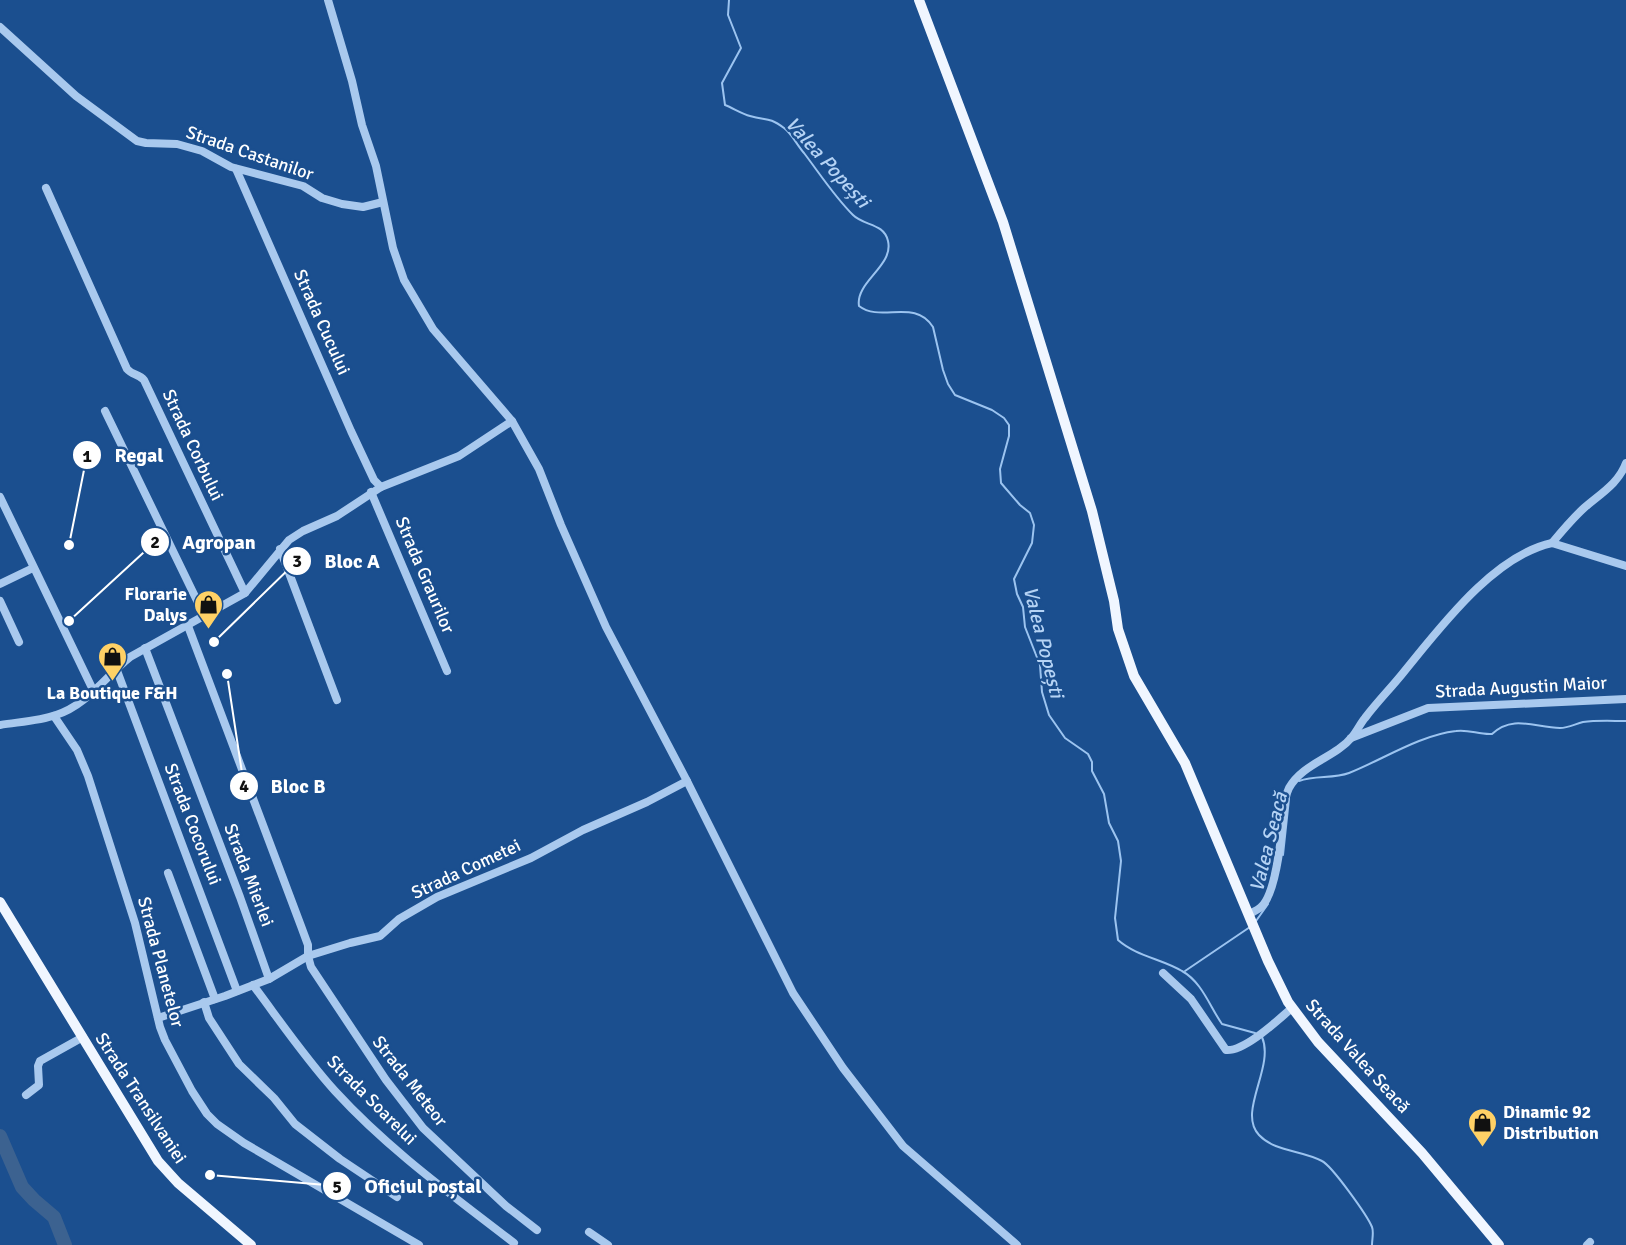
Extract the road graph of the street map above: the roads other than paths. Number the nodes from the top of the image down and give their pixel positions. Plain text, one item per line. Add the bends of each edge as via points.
1 (328, 0) edge
2 (919, 0) edge
3 (0, 27) edge
4 (236, 169) junction
5 (46, 188) dead end
6 (383, 202) junction
7 (105, 411) dead end
8 (512, 422) junction
9 (1626, 463) edge
10 (381, 487) junction
11 (371, 492) junction
12 (0, 497) edge
13 (2, 507) edge
14 (1552, 543) junction
15 (280, 549) junction
16 (1626, 566) edge
17 (33, 568) junction
18 (0, 584) edge
19 (245, 593) junction
20 (0, 601) edge
21 (204, 615) junction
22 (188, 626) junction
23 (19, 642) dead end
24 (145, 648) junction
25 (116, 668) junction
26 (447, 671) dead end
27 (94, 692) junction
28 (1626, 699) edge
29 (337, 700) dead end
30 (54, 716) junction
31 (0, 725) edge
32 (1351, 738) junction
33 (687, 781) junction
34 (168, 873) dead end
35 (0, 902) edge
36 (1250, 916) junction
37 (308, 957) junction
38 (1163, 973) dead end
39 (269, 979) junction
40 (253, 985) junction
41 (237, 991) junction
42 (215, 999) junction
43 (204, 1002) junction
44 (1293, 1008) junction
45 (158, 1018) junction
46 (83, 1037) junction
47 (26, 1095) dead end
48 (397, 1197) dead end
49 (537, 1230) dead end
50 (589, 1232) dead end
51 (514, 1243) dead end
52 (251, 1245) edge
53 (419, 1245) edge
54 (608, 1245) edge
55 (1017, 1245) edge
56 (1499, 1245) edge

1 - 6 street
2 - 36 main road, Strada Valea Seacă via 1003,222 1076,455 1129,666 1185,763
3 - 4 street, Strada Castanilor via 76,96 129,136 146,143 177,144 202,151
4 - 6 street, Strada Castanilor via 303,186 342,204 363,207
4 - 10 street, Strada Cucului via 351,431
5 - 19 street, Strada Corbului via 127,369 144,380
6 - 8 street via 404,280 433,329
7 - 21 street
8 - 10 street via 459,456
8 - 33 street via 539,469 606,627
9 - 14 street via 1610,486
10 - 11 street
11 - 15 street via 337,516 303,531
11 - 26 street, Strada Graurilor
12 - 13 street
13 - 17 street
14 - 16 street
14 - 32 street via 1494,574 1458,607
15 - 19 street
15 - 29 street
17 - 18 street
17 - 27 street
19 - 21 street
20 - 23 street
21 - 22 street
22 - 24 street
22 - 37 street, Strada Meteor via 308,945
24 - 25 street
24 - 39 street, Strada Mierlei
25 - 27 street
25 - 41 street, Strada Cocorului
27 - 30 street
28 - 32 street, Strada Augustin Maior via 1428,708
30 - 31 street
30 - 45 street, Strada Planetelor via 77,750 88,776 135,923
32 - 36 street via 1309,767 1288,789 1272,882 1262,907
33 - 37 street, Strada Cometei via 531,858 437,897 399,919 380,936
33 - 55 street via 793,993 843,1068 903,1146
34 - 42 street
35 - 46 main road, Strada Transilvaniei
36 - 44 main road, Strada Valea Seacă via 1278,983
37 - 39 street, Strada Cometei
37 - 49 street, Strada Meteor via 350,1029 423,1128
38 - 44 street via 1191,999 1223,1048 1234,1050 1255,1038
39 - 40 street, Strada Cometei
40 - 41 street, Strada Cometei
40 - 51 street, Strada Soarelui via 307,1059 361,1118
41 - 42 street, Strada Cometei
42 - 43 street, Strada Cometei
43 - 45 street, Strada Cometei
43 - 48 street via 209,1018 233,1056 295,1124
44 - 56 main road, Strada Valea Seacă via 1318,1042 1422,1153
45 - 53 street, Strada Planetelor via 192,1091 217,1124
46 - 47 street via 40,1061 39,1084
46 - 52 main road, Strada Transilvaniei via 158,1161 178,1184
50 - 54 street

